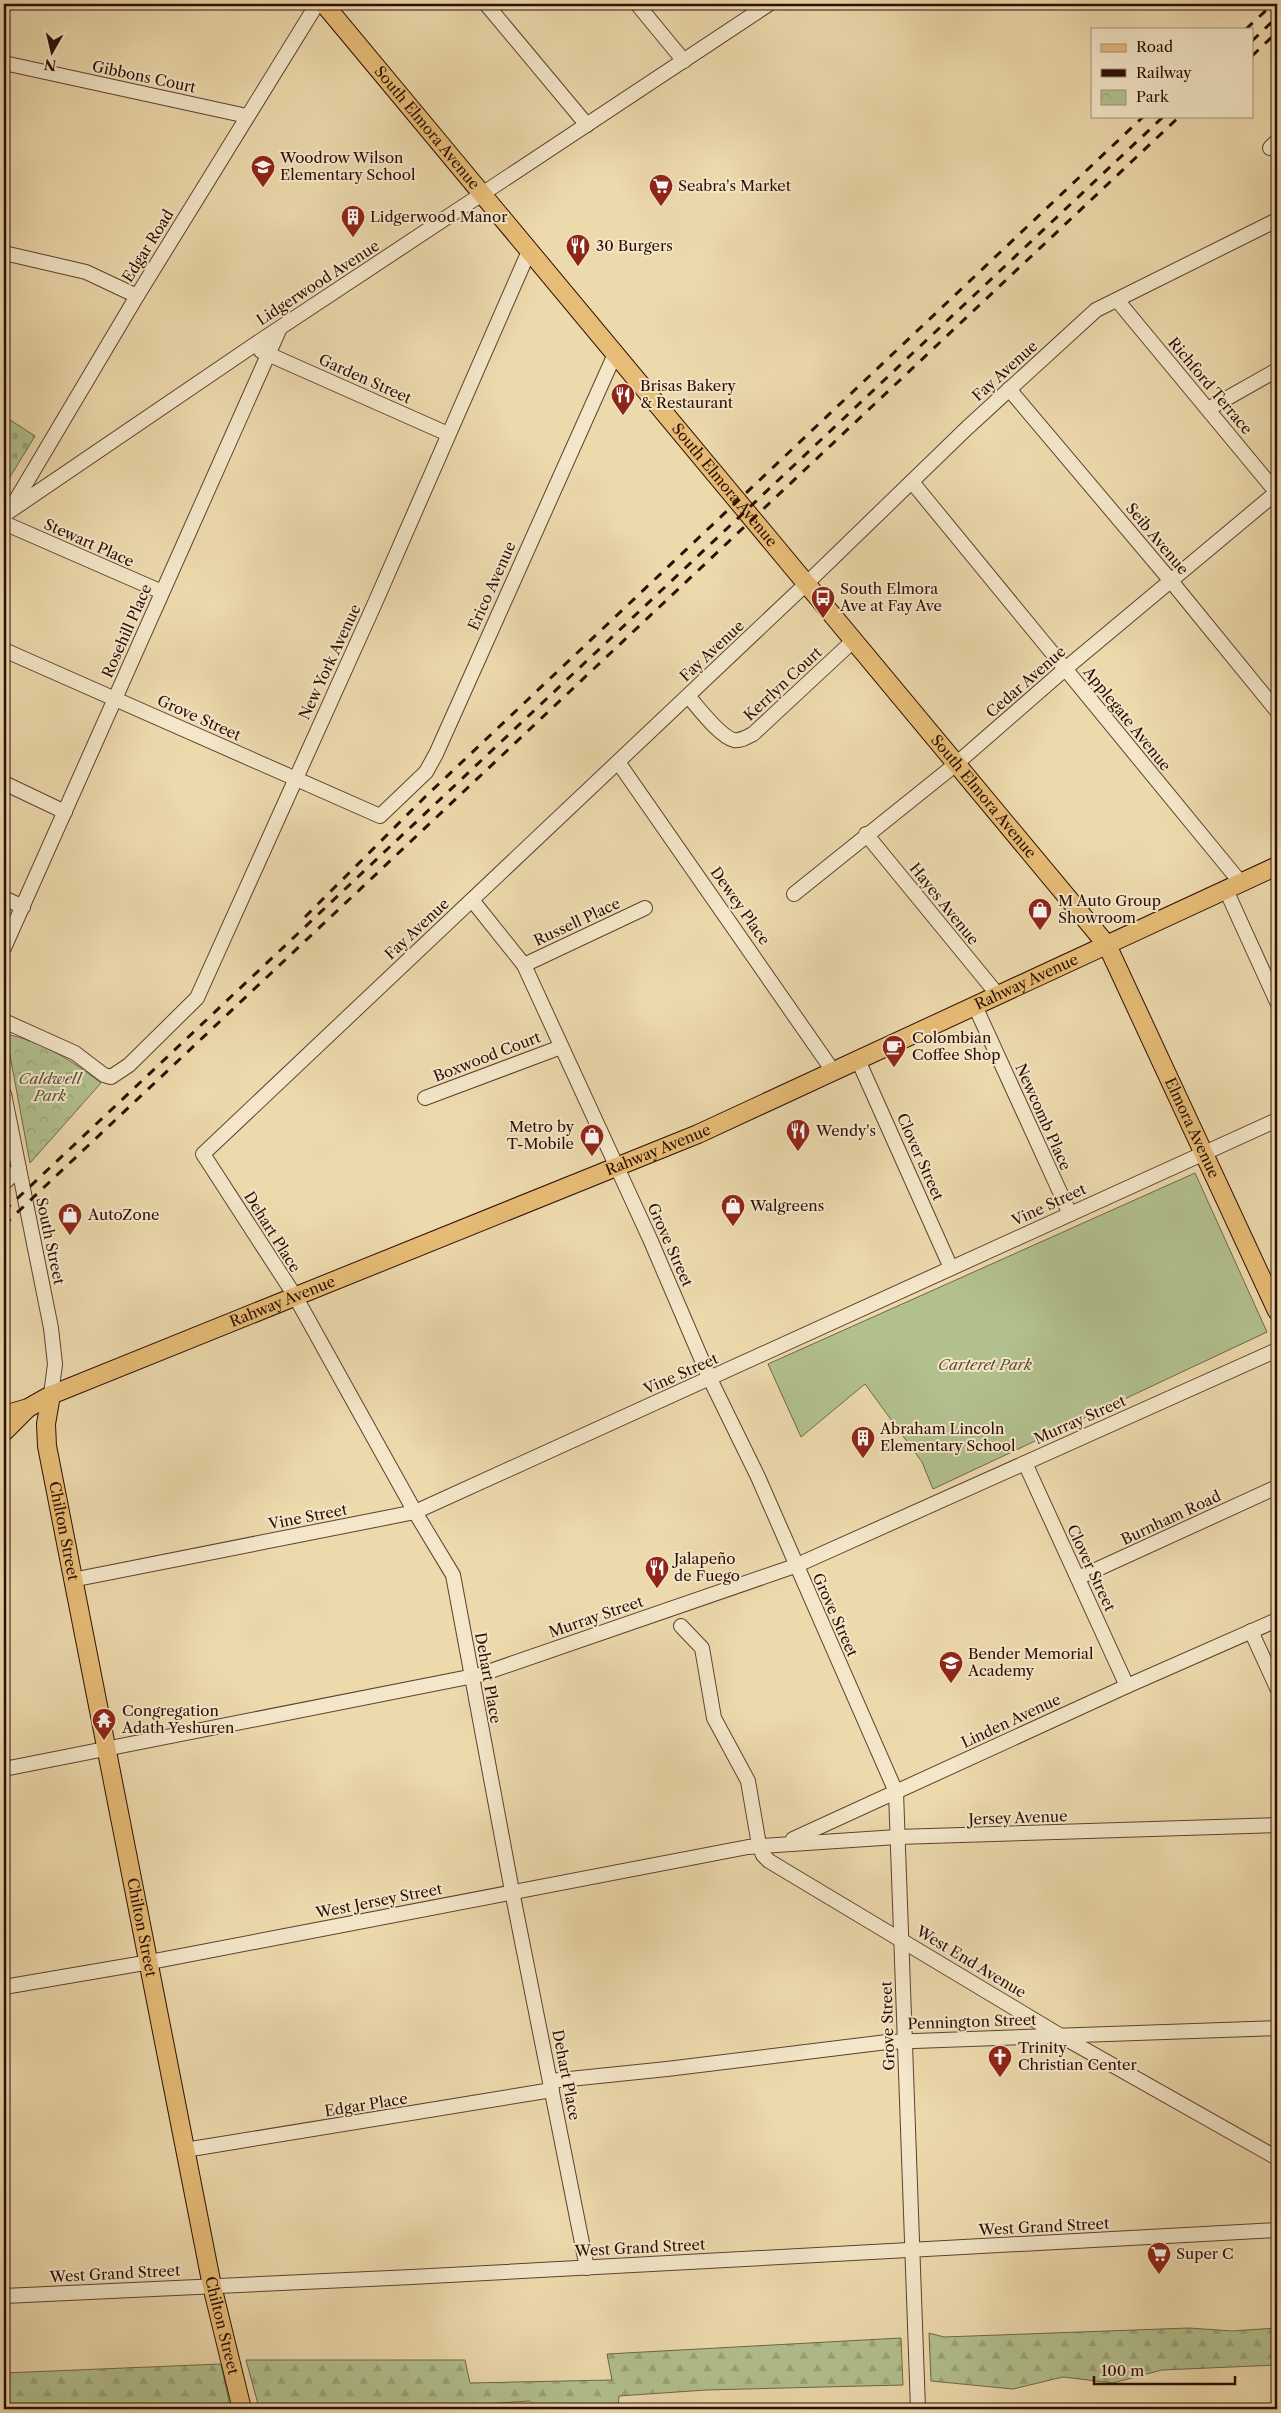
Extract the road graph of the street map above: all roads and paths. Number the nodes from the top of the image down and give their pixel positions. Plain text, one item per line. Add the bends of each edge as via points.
1 (317, 4) edge
2 (324, 4) edge
3 (486, 4) edge
4 (637, 4) edge
5 (769, 4) edge
6 (684, 61) junction
7 (4, 63) edge
8 (247, 116) junction
9 (587, 125) junction
10 (483, 194) junction
11 (1277, 220) edge
12 (529, 251) junction
13 (4, 253) edge
14 (137, 296) junction
15 (1117, 300) junction
16 (280, 327) junction
17 (251, 347) junction
18 (268, 354) junction
19 (615, 354) junction
20 (1277, 370) edge
21 (1009, 390) junction
22 (1208, 409) junction
23 (448, 434) junction
24 (912, 482) junction
25 (1277, 492) edge
26 (7, 511) edge
27 (4, 523) edge
28 (1171, 580) junction
29 (806, 584) junction
30 (162, 592) junction
31 (854, 640) junction
32 (4, 650) edge
33 (1065, 669) junction
34 (688, 696) junction
35 (115, 698) junction
36 (1277, 711) edge
37 (618, 762) junction
38 (956, 764) junction
39 (294, 779) junction
40 (4, 783) edge
41 (65, 812) junction
42 (380, 816) joint
43 (866, 834) junction
44 (1277, 866) edge
45 (1234, 886) junction
46 (794, 894) dead end
47 (4, 898) edge
48 (472, 900) junction
49 (23, 906) junction
50 (645, 908) dead end
51 (1107, 945) junction
52 (4, 948) edge
53 (524, 965) junction
54 (998, 994) junction
55 (1277, 1002) edge
56 (975, 1006) junction
57 (4, 1022) edge
58 (560, 1047) junction
59 (858, 1060) junction
60 (833, 1071) junction
61 (4, 1094) edge
62 (425, 1098) dead end
63 (1277, 1120) edge
64 (1205, 1152) junction
65 (203, 1154) joint
66 (617, 1166) junction
67 (19, 1169) junction
68 (4, 1183) edge
69 (1070, 1214) junction
70 (951, 1268) junction
71 (295, 1296) junction
72 (1277, 1311) edge
73 (1277, 1350) edge
74 (710, 1379) junction
75 (51, 1395) junction
76 (28, 1408) junction
77 (4, 1415) edge
78 (4, 1432) edge
79 (47, 1444) junction
80 (1025, 1463) junction
81 (1277, 1487) edge
82 (415, 1512) junction
83 (795, 1566) junction
84 (1078, 1578) junction
85 (72, 1580) junction
86 (1277, 1620) edge
87 (681, 1626) dead end
88 (1251, 1631) junction
89 (471, 1677) junction
90 (1127, 1686) junction
91 (1277, 1688) edge
92 (105, 1749) junction
93 (4, 1769) edge
94 (896, 1792) junction
95 (1277, 1825) edge
96 (897, 1837) junction
97 (786, 1843) junction
98 (760, 1845) junction
99 (512, 1891) junction
100 (901, 1939) junction
101 (150, 1962) junction
102 (4, 1987) edge
103 (1277, 2028) edge
104 (1061, 2036) junction
105 (904, 2041) junction
106 (551, 2086) junction
107 (185, 2150) junction
108 (1277, 2158) edge
109 (1277, 2230) edge
110 (912, 2251) junction
111 (587, 2268) junction
112 (212, 2286) junction
113 (4, 2296) edge
114 (242, 2409) edge
115 (918, 2409) edge

1 - 8 street, Edgar Road
2 - 10 main road, South Elmora Avenue
3 - 9 street
4 - 6 street
5 - 6 street, Lidgerwood Avenue
6 - 9 street, Lidgerwood Avenue
7 - 8 street, Gibbons Court
8 - 14 street, Edgar Road
9 - 10 street, Lidgerwood Avenue
10 - 12 main road, South Elmora Avenue
10 - 16 street, Lidgerwood Avenue
11 - 15 street, Fay Avenue
12 - 19 main road, South Elmora Avenue
12 - 23 street, New York Avenue
13 - 14 street via 86,272
14 - 26 street, Edgar Road
15 - 21 street, Fay Avenue via 1096,310
15 - 22 street, Richford Terrace
16 - 17 street, Lidgerwood Avenue
16 - 18 street, Rosehill Place
17 - 18 street, Garden Street
17 - 26 street, Lidgerwood Avenue
18 - 23 street, Garden Street
18 - 30 street, Rosehill Place
19 - 29 main road, South Elmora Avenue
19 - 42 street, Erico Avenue via 436,754 426,772
20 - 22 street
21 - 24 street, Fay Avenue
21 - 28 street, Seib Avenue
22 - 25 street, Richford Terrace
23 - 39 street, New York Avenue
24 - 29 street, Fay Avenue
24 - 33 street, Applegate Avenue
25 - 28 street, Cedar Avenue
27 - 30 street, Stewart Place
28 - 33 street, Cedar Avenue
28 - 36 street, Seib Avenue
29 - 31 main road, South Elmora Avenue
29 - 34 street, Fay Avenue
30 - 35 street, Rosehill Place
31 - 34 street, Kerrlyn Court via 744,739 736,740 721,732
31 - 38 main road, South Elmora Avenue
32 - 35 street, Grove Street
33 - 38 street, Cedar Avenue
33 - 45 street, Applegate Avenue
34 - 37 street, Fay Avenue
35 - 39 street, Grove Street
35 - 41 street, Rosehill Place
37 - 48 street, Fay Avenue
37 - 60 street, Dewey Place
38 - 43 street, Cedar Avenue
38 - 51 main road, South Elmora Avenue
39 - 42 street, Grove Street
39 - 57 street, New York Avenue via 197,998 129,1065 117,1074 104,1075 75,1053
40 - 41 street
41 - 49 street, Rosehill Place
43 - 46 street, Cedar Avenue
43 - 54 street, Hayes Avenue
44 - 45 main road, Rahway Avenue
45 - 51 main road, Rahway Avenue
45 - 55 street, Applegate Avenue
47 - 49 street
48 - 53 street, Grove Street
48 - 65 street, Fay Avenue
49 - 52 street, Rosehill Place
50 - 53 street, Russell Place
51 - 54 main road, Rahway Avenue
51 - 64 main road, Elmora Avenue
53 - 58 street, Grove Street
54 - 56 main road, Rahway Avenue
56 - 59 main road, Rahway Avenue
56 - 69 street, Newcomb Place
58 - 62 street, Boxwood Court
58 - 66 street, Grove Street
59 - 60 main road, Rahway Avenue
59 - 70 street, Clover Street
60 - 66 main road, Rahway Avenue via 698,1134
61 - 67 street, South Street
63 - 64 street, Vine Street
64 - 69 street, Vine Street
64 - 72 main road, Elmora Avenue
65 - 71 street, Dehart Place
66 - 71 main road, Rahway Avenue
66 - 74 street, Grove Street
67 - 68 street
67 - 75 street, South Street via 51,1328 55,1364
69 - 70 street, Vine Street
70 - 74 street, Vine Street
71 - 75 main road, Rahway Avenue
71 - 82 street, Dehart Place
73 - 80 street, Murray Street
74 - 82 street, Vine Street
74 - 83 street, Grove Street via 758,1477
75 - 76 main road, Rahway Avenue
75 - 79 main road, Chilton Street via 46,1424
76 - 77 main road, Rahway Avenue
76 - 78 main road, Rahway Avenue
76 - 79 main road, Chilton Street
79 - 85 main road, Chilton Street
80 - 83 street, Murray Street
80 - 84 street, Clover Street
81 - 84 street, Burnham Road
82 - 85 street, Vine Street
82 - 89 street, Dehart Place via 453,1575
83 - 89 street, Murray Street
83 - 94 street, Grove Street
84 - 90 street, Clover Street
85 - 92 main road, Chilton Street
86 - 88 street, Linden Avenue
87 - 98 street via 702,1648 714,1718 748,1781
88 - 90 street, Linden Avenue
88 - 91 street
89 - 92 street, Murray Street
89 - 99 street, Dehart Place
90 - 94 street, Linden Avenue
92 - 93 street, Murray Street
92 - 101 main road, Chilton Street
94 - 96 street, Grove Street
94 - 97 street, Linden Avenue
95 - 96 street, Jersey Avenue
96 - 97 street, Jersey Avenue
96 - 100 street, Grove Street
97 - 98 street, Jersey Avenue
98 - 99 street, West Jersey Street
98 - 100 street, West End Avenue via 763,1855 776,1866
99 - 101 street, West Jersey Street
99 - 106 street, Dehart Place
100 - 104 street, West End Avenue
100 - 105 street, Grove Street
101 - 102 street, West Jersey Street
101 - 107 main road, Chilton Street
103 - 104 street, Pennington Street
104 - 105 street, Pennington Street
104 - 108 street, West End Avenue
105 - 106 street, Pennington Street
105 - 110 street, Grove Street
106 - 107 street, Edgar Place
106 - 111 street, Dehart Place
107 - 112 main road, Chilton Street
109 - 110 street, West Grand Street
110 - 111 street, West Grand Street
110 - 115 street, Grove Street
111 - 112 street, West Grand Street
112 - 113 street, West Grand Street
112 - 114 main road, Chilton Street

